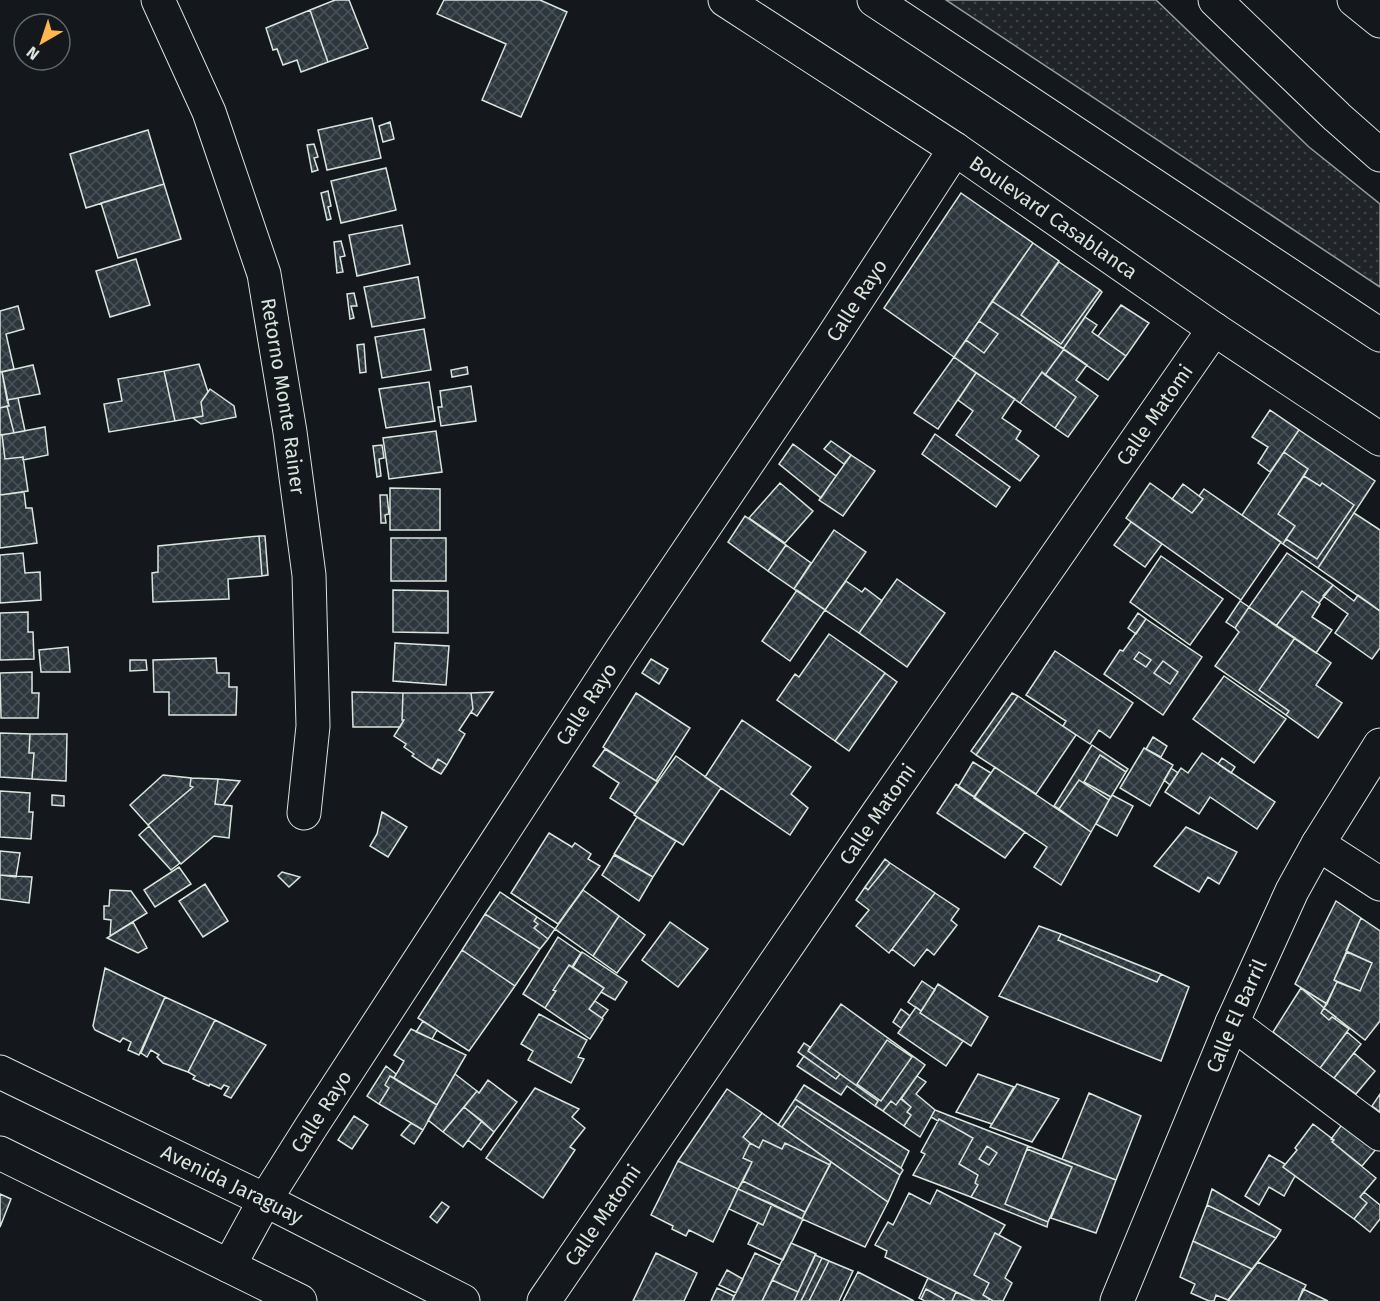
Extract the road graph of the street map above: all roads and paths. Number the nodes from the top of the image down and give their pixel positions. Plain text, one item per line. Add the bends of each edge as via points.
1 (158, 0) edge
2 (725, 0) edge
3 (874, 0) edge
4 (1215, 0) edge
5 (1354, 0) edge
6 (1380, 21) edge
7 (955, 149) junction
8 (1380, 155) edge
9 (1214, 329) junction
10 (1380, 335) edge
11 (1380, 439) edge
12 (1380, 745) edge
13 (304, 813) dead end
14 (1318, 844) junction
15 (1380, 884) edge
16 (1232, 1023) junction
17 (0, 1072) edge
18 (1380, 1134) edge
19 (0, 1153) edge
20 (265, 1200) junction
21 (229, 1266) junction
22 (300, 1301) edge
23 (463, 1301) edge
24 (544, 1301) edge
25 (1117, 1301) edge

1 - 13 street, Retorno Monte Rainer via 209,112 264,274 309,575 313,726
2 - 7 street, Boulevard Casablanca
3 - 10 street
4 - 8 street
5 - 6 street
7 - 9 street, Boulevard Casablanca
7 - 20 street, Calle Rayo via 622,649
9 - 11 street, Boulevard Casablanca
9 - 24 street, Calle Matomi
12 - 14 street, Calle El Barril
14 - 15 street
14 - 16 street, Calle El Barril via 1292,891
16 - 18 street
16 - 25 street, Calle El Barril
17 - 20 street, Avenida Jaraguay
19 - 21 street
20 - 21 street, Calle Rayo
20 - 23 street, Avenida Jaraguay
21 - 22 street

